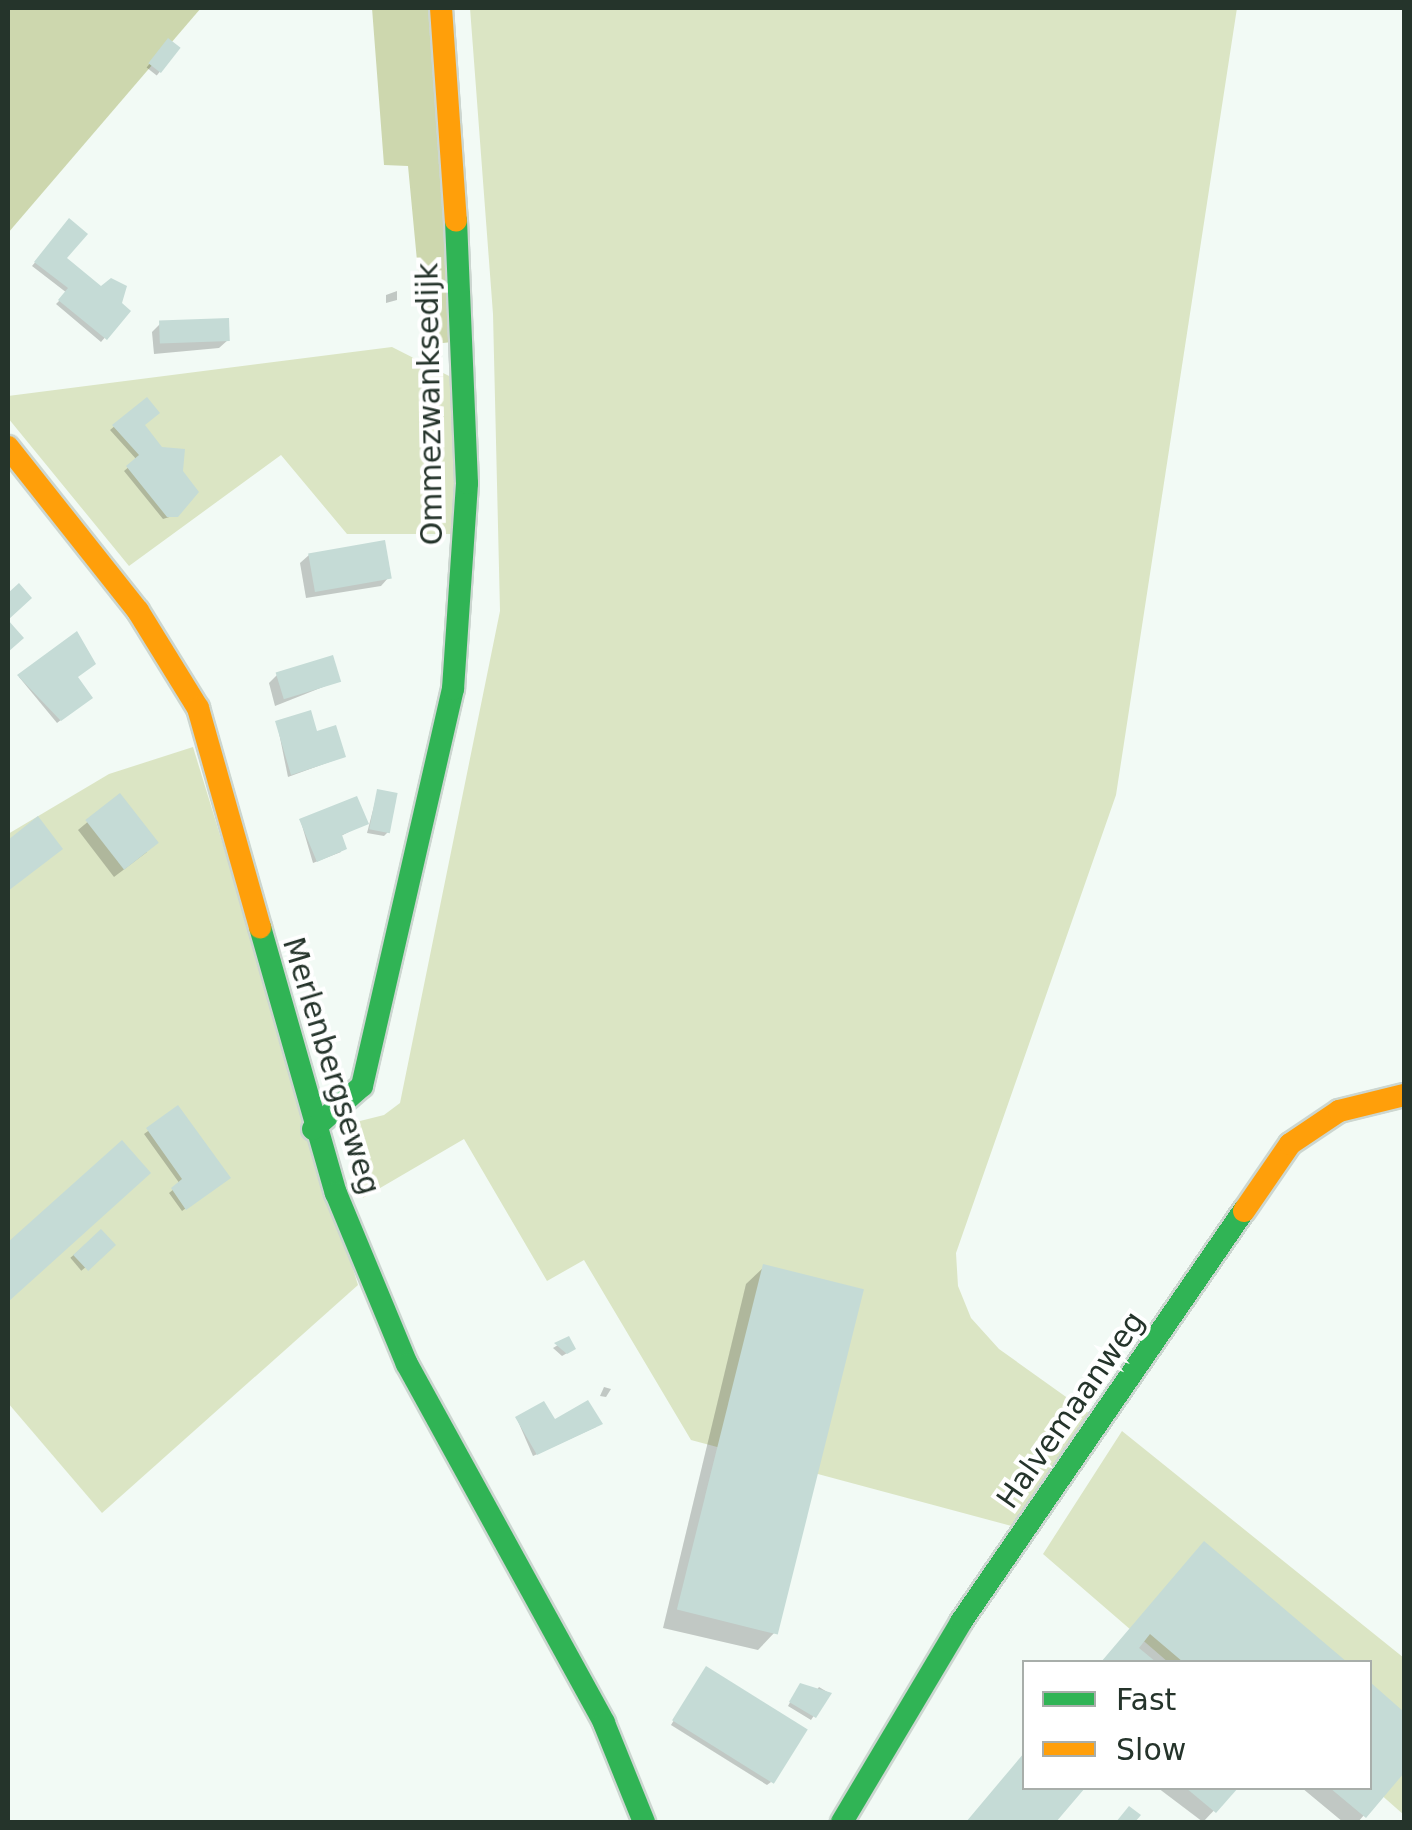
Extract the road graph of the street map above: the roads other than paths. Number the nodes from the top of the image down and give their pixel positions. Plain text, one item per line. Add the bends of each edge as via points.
1 (441, 8) edge
2 (8, 447) edge
3 (1404, 1094) edge
4 (314, 1128) junction
5 (645, 1821) edge
6 (842, 1822) edge

1 - 4 street, Ommezwanksedijk via 468,483 453,689 362,1086
2 - 4 street, Merlenbergseweg via 138,611 198,708
3 - 6 street, Halvemaanweg via 1339,1111 1290,1144 961,1622
4 - 5 street, Merlenbergseweg via 407,1364 604,1723

